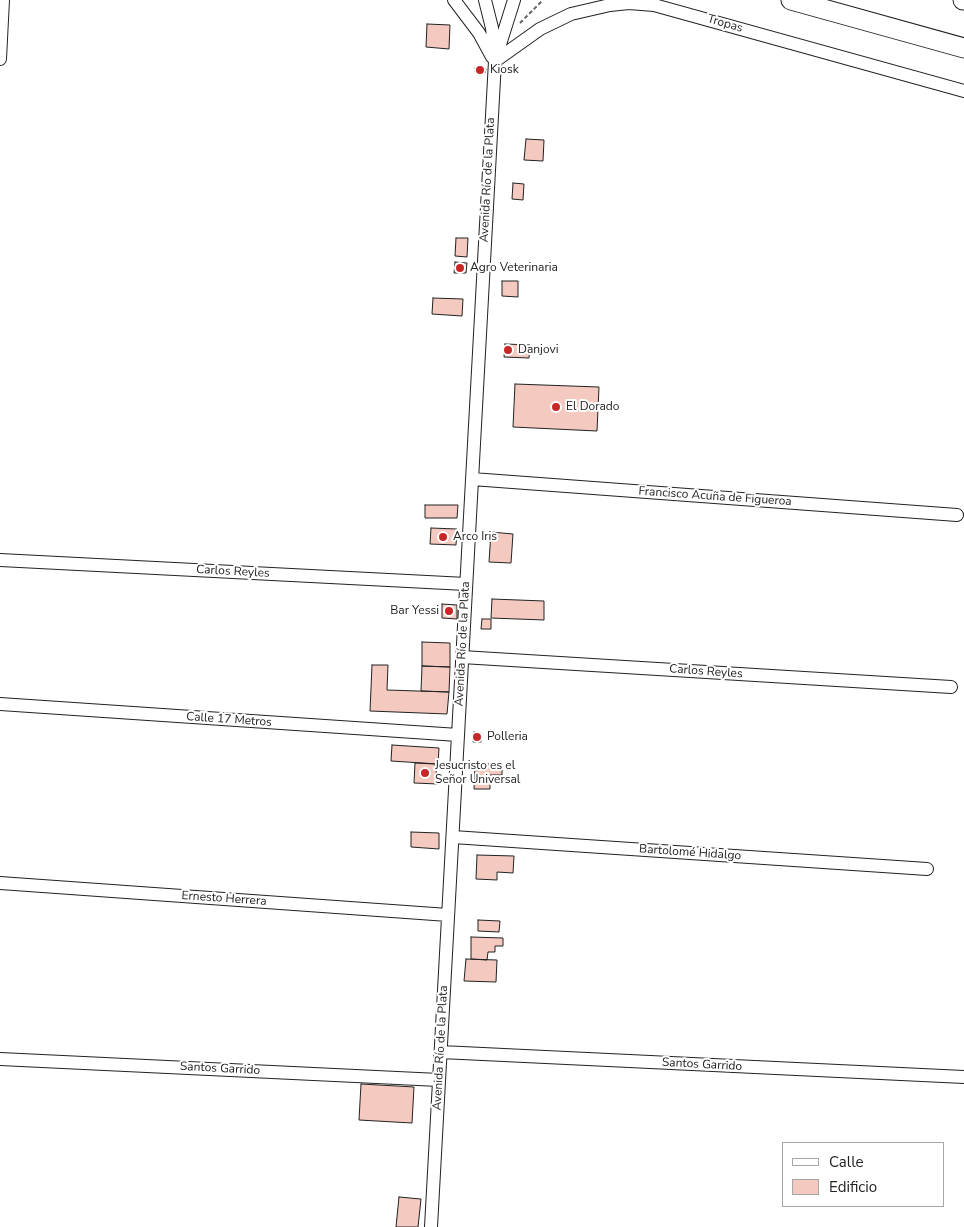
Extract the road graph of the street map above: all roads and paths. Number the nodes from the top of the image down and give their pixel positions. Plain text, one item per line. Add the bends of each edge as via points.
1 (3, 0) edge
2 (454, 0) edge
3 (485, 0) edge
4 (514, 0) edge
5 (543, 0) edge
6 (791, 0) edge
7 (518, 25) dead end
8 (964, 48) edge
9 (0, 59) edge
10 (495, 61) junction
11 (964, 92) edge
12 (472, 479) junction
13 (957, 515) dead end
14 (0, 560) edge
15 (466, 584) junction
16 (462, 657) junction
17 (950, 687) dead end
18 (0, 704) edge
19 (458, 735) junction
20 (453, 837) junction
21 (927, 869) dead end
22 (0, 883) edge
23 (448, 915) junction
24 (441, 1052) junction
25 (0, 1059) edge
26 (964, 1077) edge
27 (439, 1080) junction
28 (431, 1227) edge

1 - 9 street
2 - 10 street
3 - 10 street, Avenida Río de la Plata
4 - 10 street, Avenida Río de la Plata
5 - 7 path
6 - 8 highway
10 - 11 street, Tropas via 540,29 571,14 629,3 654,5
10 - 12 street, Avenida Río de la Plata
12 - 13 street, Francisco Acuña de Figueroa
12 - 15 street, Avenida Río de la Plata
14 - 15 street, Carlos Reyles
15 - 16 street, Avenida Río de la Plata
16 - 17 street, Carlos Reyles
16 - 19 street, Avenida Río de la Plata
18 - 19 street, Calle 17 Metros
19 - 20 street, Avenida Río de la Plata
20 - 21 street, Bartolomé Hidalgo
20 - 23 street, Avenida Río de la Plata
22 - 23 street, Ernesto Herrera
23 - 24 street, Avenida Río de la Plata
24 - 26 street, Santos Garrido
24 - 27 street, Avenida Río de la Plata
25 - 27 street, Santos Garrido
27 - 28 street, Avenida Río de la Plata

